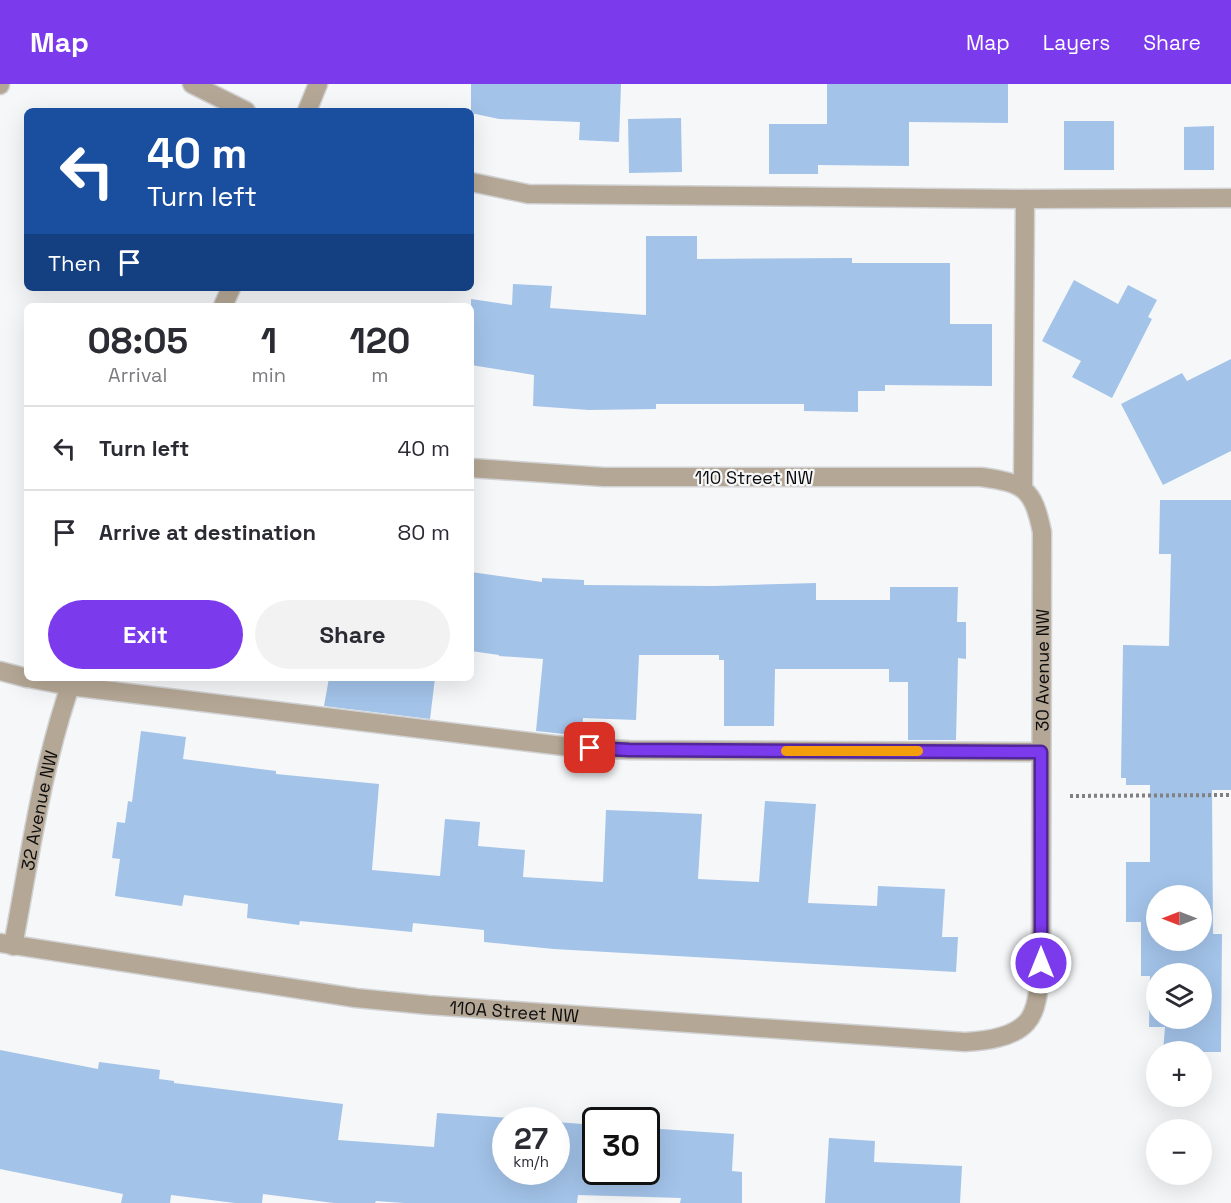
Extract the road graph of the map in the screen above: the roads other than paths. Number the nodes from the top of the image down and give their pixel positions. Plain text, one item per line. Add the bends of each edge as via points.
1 (192, 84) edge
2 (318, 84) edge
3 (240, 108) edge
4 (308, 108) edge
5 (474, 183) edge
6 (1231, 198) edge
7 (1025, 199) junction
8 (474, 468) edge
9 (1026, 493) junction
10 (0, 671) edge
11 (24, 677) edge
12 (71, 682) edge
13 (1041, 752) junction
14 (6, 944) edge
15 (1027, 1022) joint

1 - 3 street
2 - 4 street
5 - 7 street via 528,194
6 - 7 street
7 - 9 street
8 - 9 street, 110 Street NW via 604,477 981,477 1009,481
9 - 13 street, 30 Avenue NW via 1038,513 1042,532
10 - 11 street
12 - 13 street via 571,747
12 - 14 street, 32 Avenue NW
13 - 15 street, 30 Avenue NW via 1041,963 1038,997
14 - 15 street, 110A Street NW via 356,998 498,1012 965,1042 1009,1034

